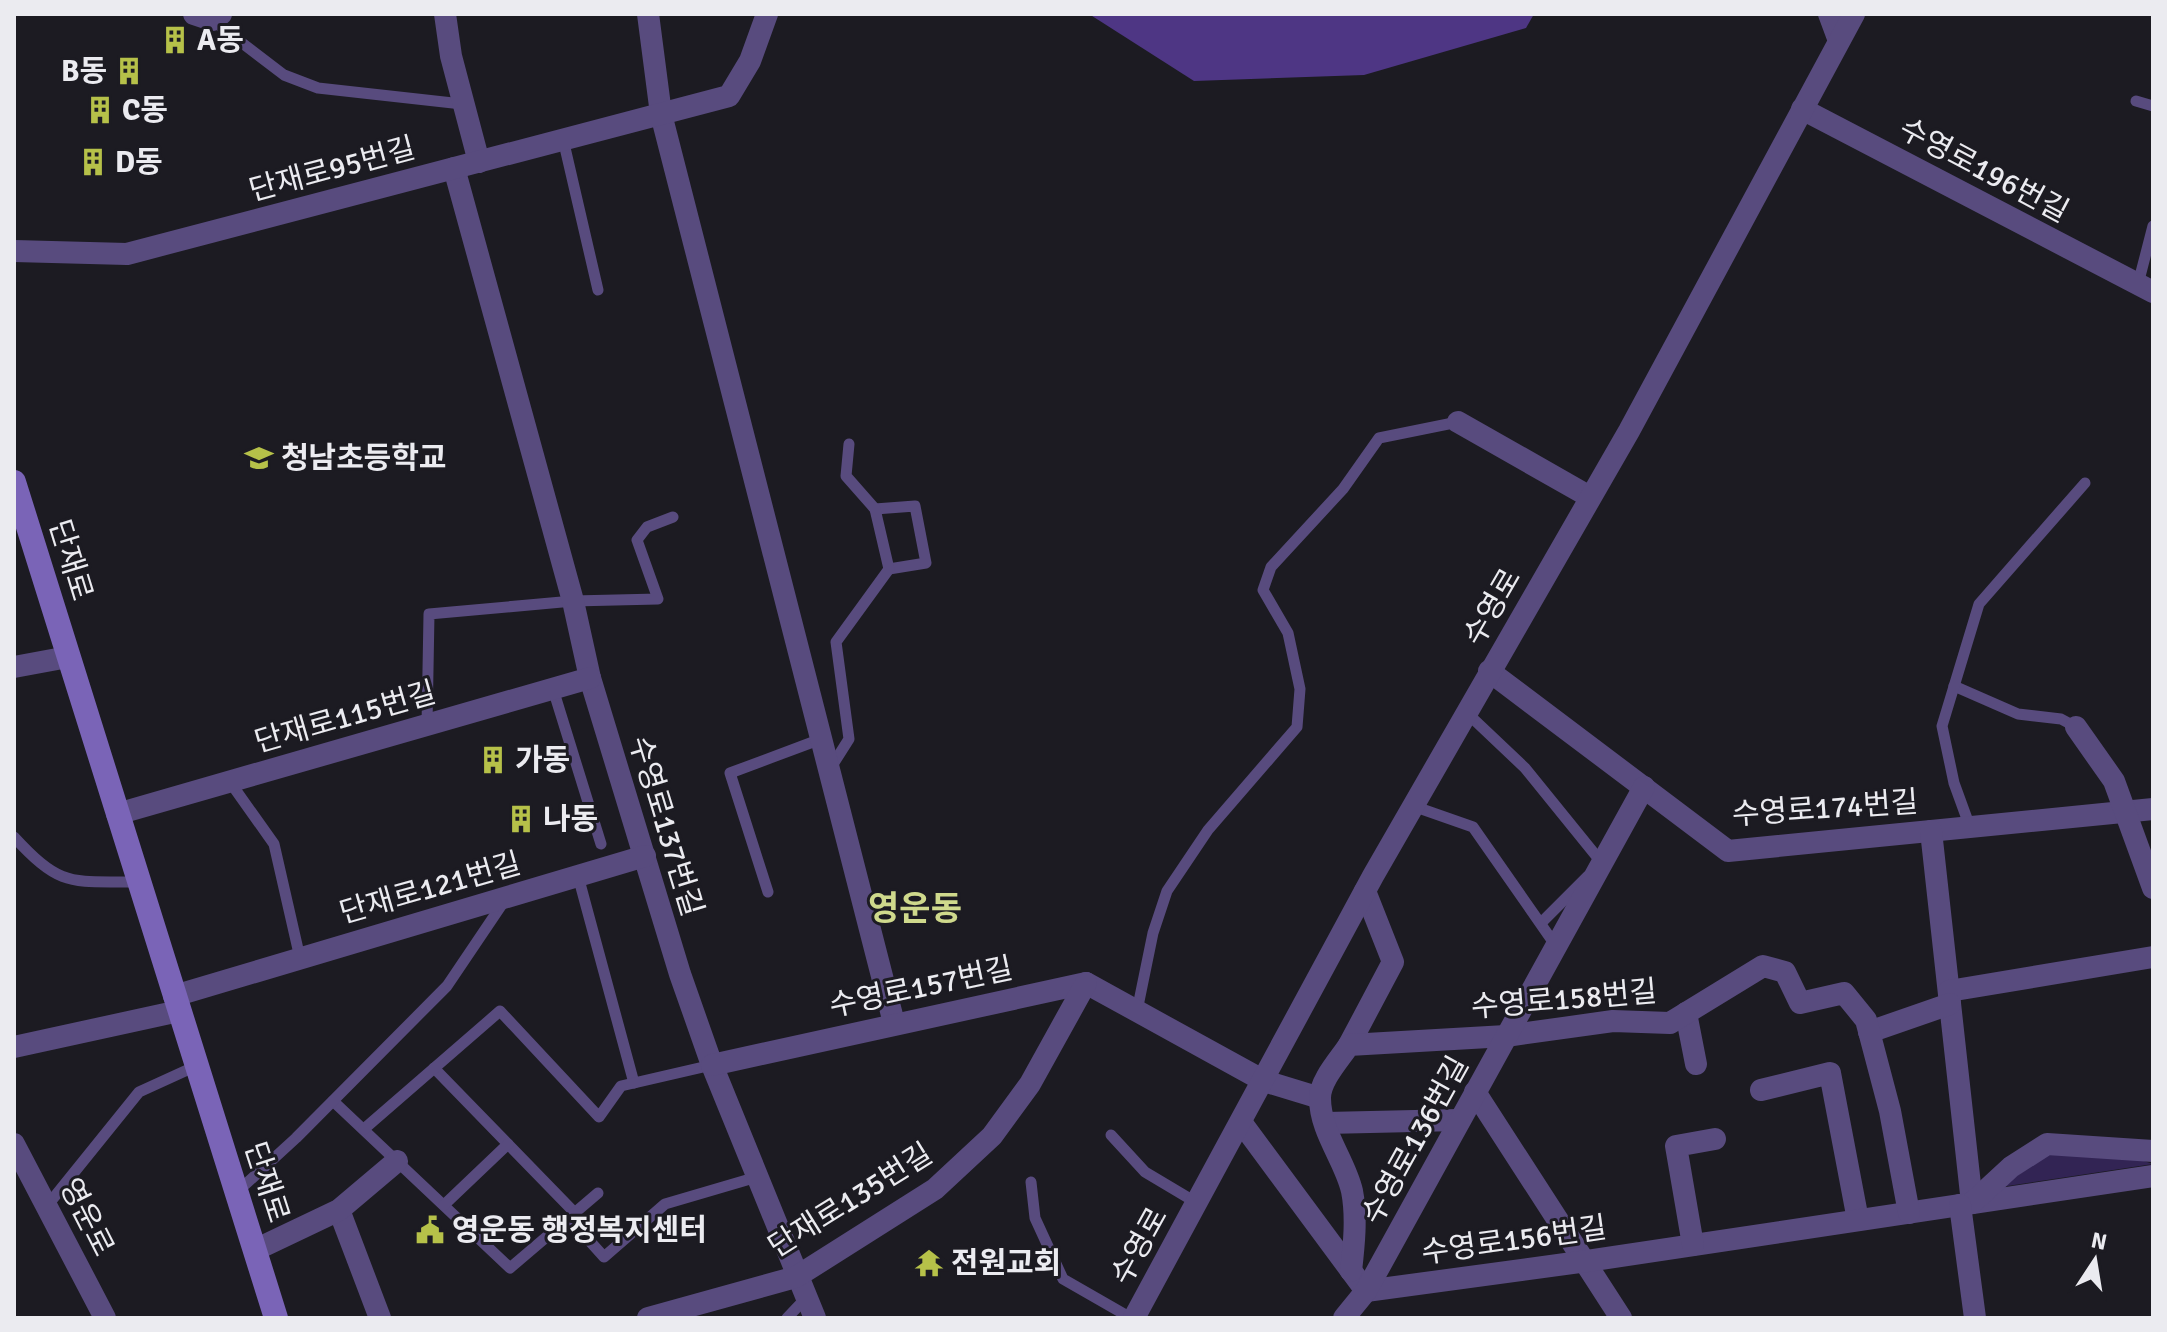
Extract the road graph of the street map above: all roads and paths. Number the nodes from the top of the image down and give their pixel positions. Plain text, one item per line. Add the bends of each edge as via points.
1 (445, 14) edge
2 (648, 14) edge
3 (767, 14) edge
4 (1829, 14) edge
5 (1854, 14) edge
6 (209, 16) edge
7 (1839, 41) junction
8 (2136, 101) dead end
9 (462, 104) junction
10 (2153, 106) edge
11 (1802, 109) junction
12 (661, 114) junction
13 (563, 139) junction
14 (479, 162) junction
15 (454, 168) junction
16 (2153, 226) edge
17 (14, 251) edge
18 (2146, 288) edge
19 (598, 290) dead end
20 (1458, 422) joint
21 (849, 444) dead end
22 (14, 482) edge
23 (2085, 483) dead end
24 (1590, 497) junction
25 (875, 509) junction
26 (673, 517) dead end
27 (889, 569) junction
28 (573, 601) junction
29 (68, 657) junction
30 (14, 667) edge
31 (1489, 671) junction
32 (590, 678) junction
33 (1954, 686) junction
34 (553, 689) junction
35 (1466, 712) junction
36 (427, 725) junction
37 (2076, 727) joint
38 (821, 739) junction
39 (829, 769) junction
40 (230, 782) junction
41 (1644, 787) junction
42 (1413, 806) junction
43 (2153, 809) edge
44 (2126, 811) junction
45 (117, 814) junction
46 (1970, 827) junction
47 (1931, 831) junction
48 (14, 837) edge
49 (601, 844) dead end
50 (645, 856) junction
51 (1600, 866) junction
52 (578, 876) junction
53 (138, 882) junction
54 (2153, 888) edge
55 (1365, 891) junction
56 (768, 892) dead end
57 (507, 897) junction
58 (1541, 923) junction
59 (1556, 946) junction
60 (2153, 957) edge
61 (300, 958) junction
62 (1086, 983) junction
63 (1949, 998) junction
64 (176, 1003) junction
65 (1137, 1011) junction
66 (1686, 1013) junction
67 (894, 1023) junction
68 (1869, 1032) junction
69 (1506, 1036) junction
70 (1349, 1045) junction
71 (14, 1047) edge
72 (1696, 1064) dead end
73 (712, 1065) junction
74 (196, 1066) junction
75 (434, 1068) junction
76 (1264, 1081) junction
77 (634, 1083) junction
78 (1761, 1090) dead end
79 (1475, 1092) junction
80 (1320, 1098) junction
81 (333, 1101) junction
82 (1459, 1120) junction
83 (1241, 1122) junction
84 (1326, 1123) junction
85 (364, 1129) junction
86 (1111, 1135) dead end
87 (1715, 1139) dead end
88 (14, 1144) edge
89 (508, 1144) junction
90 (2153, 1151) edge
91 (397, 1161) junction
92 (2153, 1176) edge
93 (757, 1177) junction
94 (23, 1181) edge
95 (1031, 1182) dead end
96 (236, 1193) junction
97 (598, 1193) dead end
98 (1197, 1203) junction
99 (1966, 1204) junction
100 (444, 1205) junction
101 (47, 1206) junction
102 (339, 1210) junction
103 (1909, 1213) junction
104 (572, 1216) junction
105 (1858, 1220) junction
106 (1693, 1245) junction
107 (255, 1250) junction
108 (1587, 1261) junction
109 (1351, 1271) junction
110 (796, 1277) junction
111 (1366, 1291) junction
112 (811, 1308) edge
113 (105, 1318) edge
114 (276, 1318) edge
115 (380, 1318) edge
116 (648, 1318) edge
117 (787, 1318) edge
118 (1133, 1318) edge
119 (1344, 1318) edge
120 (1621, 1318) edge
121 (1975, 1318) edge

1 - 9 street
2 - 12 street
3 - 12 street, 단재로95번길 via 750,61 729,96
4 - 7 street
5 - 7 street, 수영로
6 - 9 lane via 284,75 318,88
7 - 11 street, 수영로
8 - 10 lane
9 - 14 street
11 - 18 street, 수영로196번길
11 - 24 street, 수영로
12 - 13 street, 단재로95번길
12 - 38 street
13 - 14 street, 단재로95번길
13 - 19 lane
14 - 15 street, 단재로95번길
15 - 17 street, 단재로95번길 via 127,254
15 - 28 street, 수영로137번길
16 - 18 lane, 수영로196번길
20 - 24 street
20 - 65 lane via 1379,438 1343,489 1271,567 1263,590 1288,633 1300,689 1297,727 1208,830 1167,891
21 - 25 lane via 846,476
22 - 29 street, 단재로
23 - 33 lane via 1979,604
24 - 31 street, 수영로
25 - 27 lane
25 - 27 lane via 915,506 926,563
26 - 28 lane via 647,527 637,540 658,599
27 - 39 lane via 836,642 849,739
28 - 32 street, 수영로137번길
28 - 36 lane via 429,614
29 - 30 street
29 - 45 street, 단재로
31 - 35 street, 수영로
31 - 41 street, 수영로174번길
32 - 34 street, 단재로115번길
32 - 50 street, 수영로137번길
33 - 37 lane via 2018,714 2061,719
33 - 46 lane via 1942,726
34 - 36 street, 단재로115번길
34 - 49 lane
35 - 42 street, 수영로
35 - 51 lane via 1525,768
36 - 40 street, 단재로115번길
37 - 44 street via 2114,781
38 - 39 street
38 - 56 lane via 730,773
39 - 67 street
40 - 45 street, 단재로115번길
40 - 61 lane via 274,844
41 - 47 street, 수영로174번길 via 1728,851
41 - 51 street, 수영로136번길
42 - 55 street, 수영로
42 - 58 lane via 1473,827
43 - 44 street, 수영로174번길
44 - 46 street, 수영로174번길
44 - 54 street
45 - 53 street, 단재로
46 - 47 street, 수영로174번길
47 - 63 street
48 - 53 lane via 65,881
50 - 52 street, 단재로121번길
50 - 73 street, 수영로137번길
51 - 58 lane
51 - 59 street, 수영로136번길
52 - 57 street, 단재로121번길
52 - 77 lane
53 - 64 street, 단재로
55 - 70 street via 1393,962
55 - 76 street, 수영로
57 - 61 street, 단재로121번길
57 - 81 lane via 447,986
58 - 59 lane
59 - 69 street, 수영로136번길
60 - 63 street
61 - 64 street, 단재로121번길
62 - 65 street
62 - 67 street, 수영로157번길
62 - 110 street, 단재로135번길 via 1030,1084 992,1136 935,1189
63 - 68 street
63 - 99 street
64 - 71 street
64 - 74 street, 단재로
65 - 76 street
66 - 68 street, 수영로158번길 via 1763,966 1785,972 1800,1003 1844,993
66 - 69 street, 수영로158번길 via 1670,1023 1613,1021
66 - 72 street
67 - 73 street, 수영로157번길
68 - 103 street
69 - 70 street, 수영로158번길
69 - 79 street, 수영로136번길
70 - 80 street via 1323,1084
73 - 77 lane
73 - 93 street, 수영로137번길
74 - 96 street, 단재로
74 - 101 lane via 139,1092
75 - 77 lane via 500,1011 599,1117 621,1086
75 - 85 lane
75 - 89 lane
76 - 80 street
76 - 83 street, 수영로
78 - 105 street via 1830,1073
79 - 82 street, 수영로136번길
79 - 108 street
80 - 84 street
81 - 85 lane
81 - 96 lane
82 - 84 street
82 - 111 street, 수영로136번길
83 - 98 street, 수영로
83 - 109 street
84 - 109 street via 1351,1189
85 - 91 lane
86 - 98 lane, 수영로 via 1145,1172
87 - 106 street via 1676,1146
88 - 94 street, 영운로
89 - 100 lane
89 - 104 lane
90 - 99 street via 2047,1144
91 - 100 lane
91 - 102 street
92 - 99 street, 수영로156번길
93 - 104 lane via 665,1204 604,1257
93 - 110 street, 수영로137번길
94 - 101 street, 영운로
95 - 118 lane, 수영로 via 1035,1218 1063,1279
96 - 107 street, 단재로
97 - 104 lane
98 - 118 street, 수영로
99 - 103 street, 수영로156번길
99 - 121 street
100 - 104 lane via 510,1268
101 - 113 street, 영운로
102 - 107 street
102 - 115 street
103 - 105 street, 수영로156번길
105 - 106 street, 수영로156번길
106 - 108 street, 수영로156번길
107 - 114 street, 단재로
108 - 111 street, 수영로156번길
108 - 120 street
109 - 111 street
110 - 112 street, 수영로137번길
110 - 116 street, 단재로135번길
111 - 119 street, 수영로136번길
112 - 117 lane, 수영로137번길

